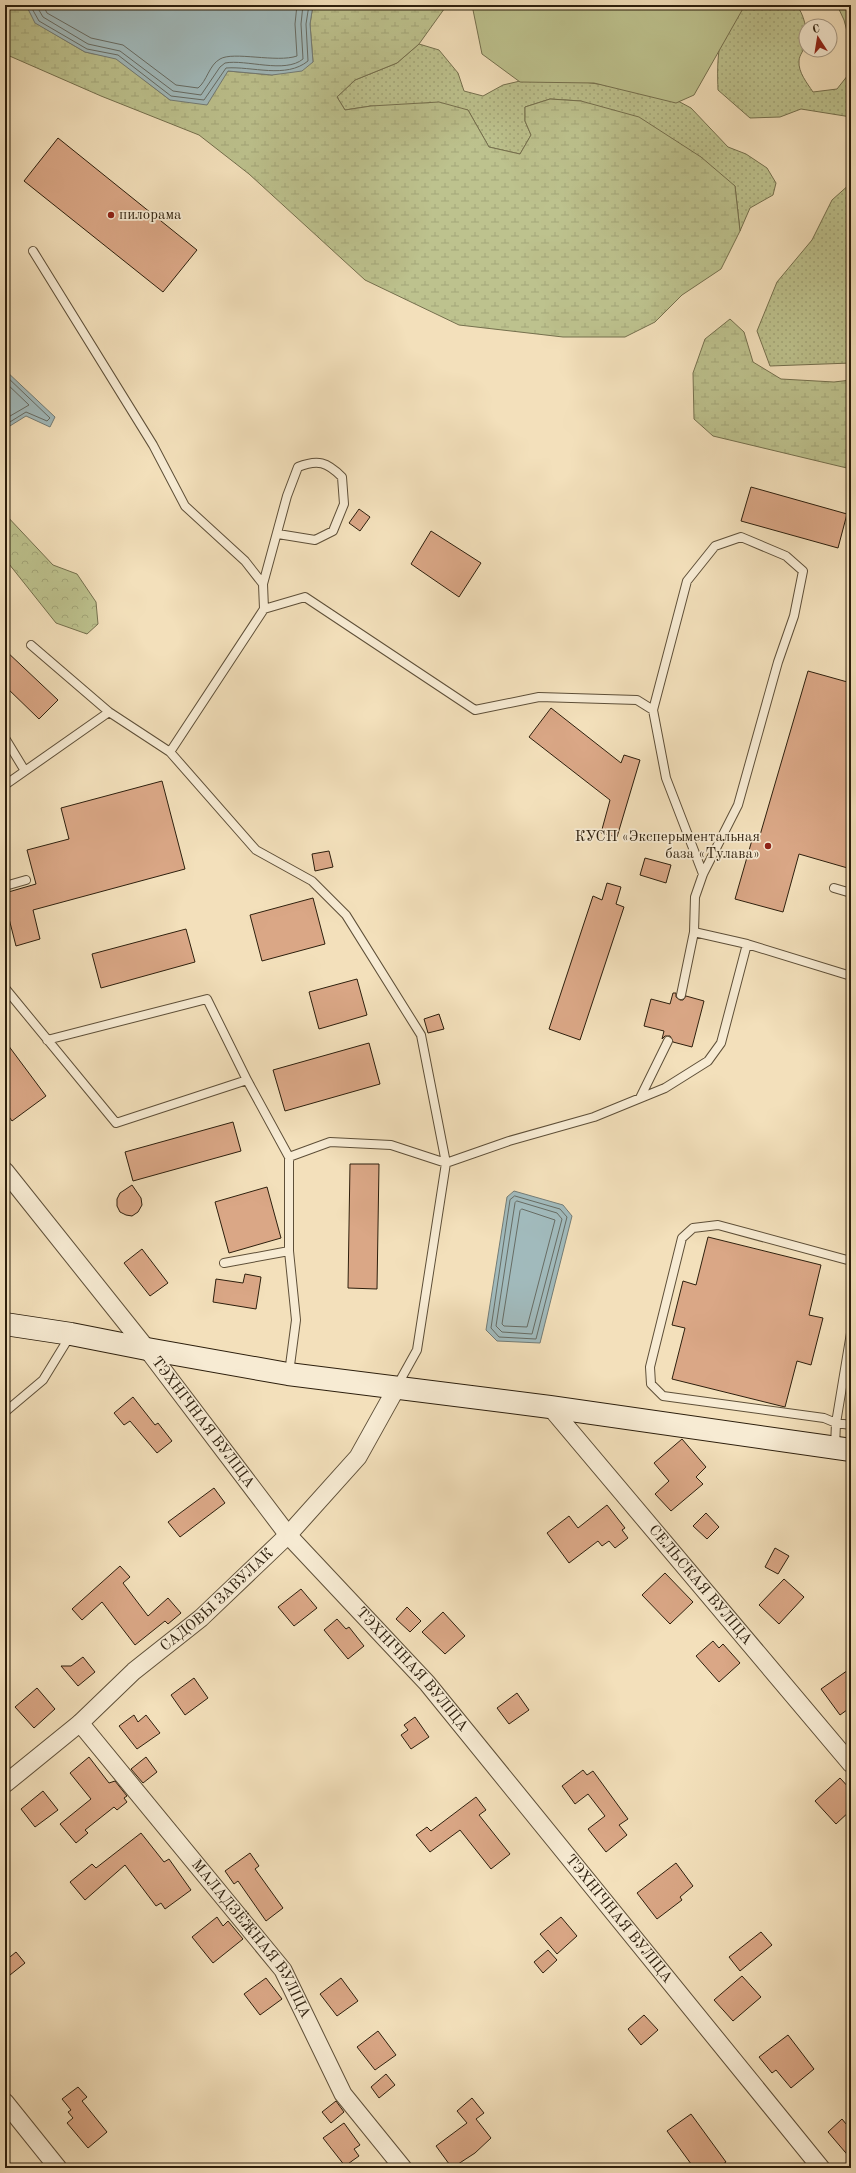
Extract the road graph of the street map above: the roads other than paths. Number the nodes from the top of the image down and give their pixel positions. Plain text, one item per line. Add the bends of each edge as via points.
1 (33, 251) dead end
2 (278, 534) junction
3 (263, 584) junction
4 (264, 609) junction
5 (30, 645) dead end
6 (653, 710) junction
7 (109, 712) junction
8 (5, 738) edge
9 (170, 752) junction
10 (25, 771) junction
11 (5, 786) edge
12 (703, 874) junction
13 (26, 880) dead end
14 (5, 886) edge
15 (834, 888) dead end
16 (851, 893) edge
17 (694, 932) junction
18 (747, 944) junction
19 (851, 976) edge
20 (5, 988) edge
21 (681, 995) dead end
22 (48, 1040) junction
23 (668, 1041) dead end
24 (246, 1080) junction
25 (640, 1098) junction
26 (289, 1157) junction
27 (446, 1163) junction
28 (5, 1171) edge
29 (289, 1251) junction
30 (851, 1261) edge
31 (224, 1263) dead end
32 (5, 1324) edge
33 (851, 1333) edge
34 (71, 1334) junction
35 (147, 1350) junction
36 (288, 1374) junction
37 (397, 1387) junction
38 (550, 1407) junction
39 (5, 1412) edge
40 (836, 1423) junction
41 (851, 1425) edge
42 (843, 1449) edge
43 (288, 1535) junction
44 (80, 1723) junction
45 (851, 1764) edge
46 (5, 1784) edge
47 (5, 2102) edge
48 (58, 2168) edge
49 (403, 2168) edge
50 (821, 2168) edge

1 - 3 lane via 153,445 185,506 245,561
2 - 2 lane via 287,496 298,467 312,462 331,466 342,477 344,504 333,531 315,540
2 - 3 lane
3 - 4 lane
4 - 6 lane via 306,597 475,710 539,697 637,700
4 - 9 lane
5 - 7 lane
6 - 12 lane via 666,778
6 - 12 lane via 687,581 715,546 741,537 786,556 803,571 794,616 778,662 738,805
7 - 9 lane
7 - 10 lane
8 - 10 lane
9 - 27 lane via 256,850 312,881 346,915 421,1035
10 - 11 lane
12 - 17 lane via 695,897
13 - 14 lane
15 - 16 lane
17 - 18 lane
17 - 21 lane
18 - 19 lane
18 - 25 lane via 721,1043 708,1061 665,1088
20 - 22 lane
22 - 24 lane via 116,1123
22 - 24 lane via 206,999
23 - 25 lane
24 - 26 lane
25 - 27 lane via 594,1117
26 - 27 lane via 330,1142 391,1145
26 - 29 lane
27 - 37 lane via 417,1350
28 - 35 street, ТЭХНІЧНАЯ ВУЛІЦА
29 - 31 lane
29 - 36 lane via 296,1320
30 - 40 lane via 718,1225 693,1228 682,1238 650,1367 650,1384 663,1396 824,1418
32 - 34 street
33 - 40 lane
34 - 35 street
34 - 39 lane via 44,1380
35 - 36 street
35 - 43 street, ТЭХНІЧНАЯ ВУЛІЦА
36 - 37 street
37 - 38 street
37 - 43 street, САДОВЫ ЗАВУЛАК via 358,1457
38 - 42 street
38 - 45 street, СЕЛЬСКАЯ ВУЛІЦА
40 - 41 lane
40 - 42 lane
43 - 44 street, САДОВЫ ЗАВУЛАК via 201,1618 134,1672
43 - 50 street, ТЭХНІЧНАЯ ВУЛІЦА via 427,1682
44 - 46 street, САДОВЫ ЗАВУЛАК
44 - 49 street, МАЛАДЗЁЖНАЯ ВУЛІЦА via 283,1970 343,2094
47 - 48 street

